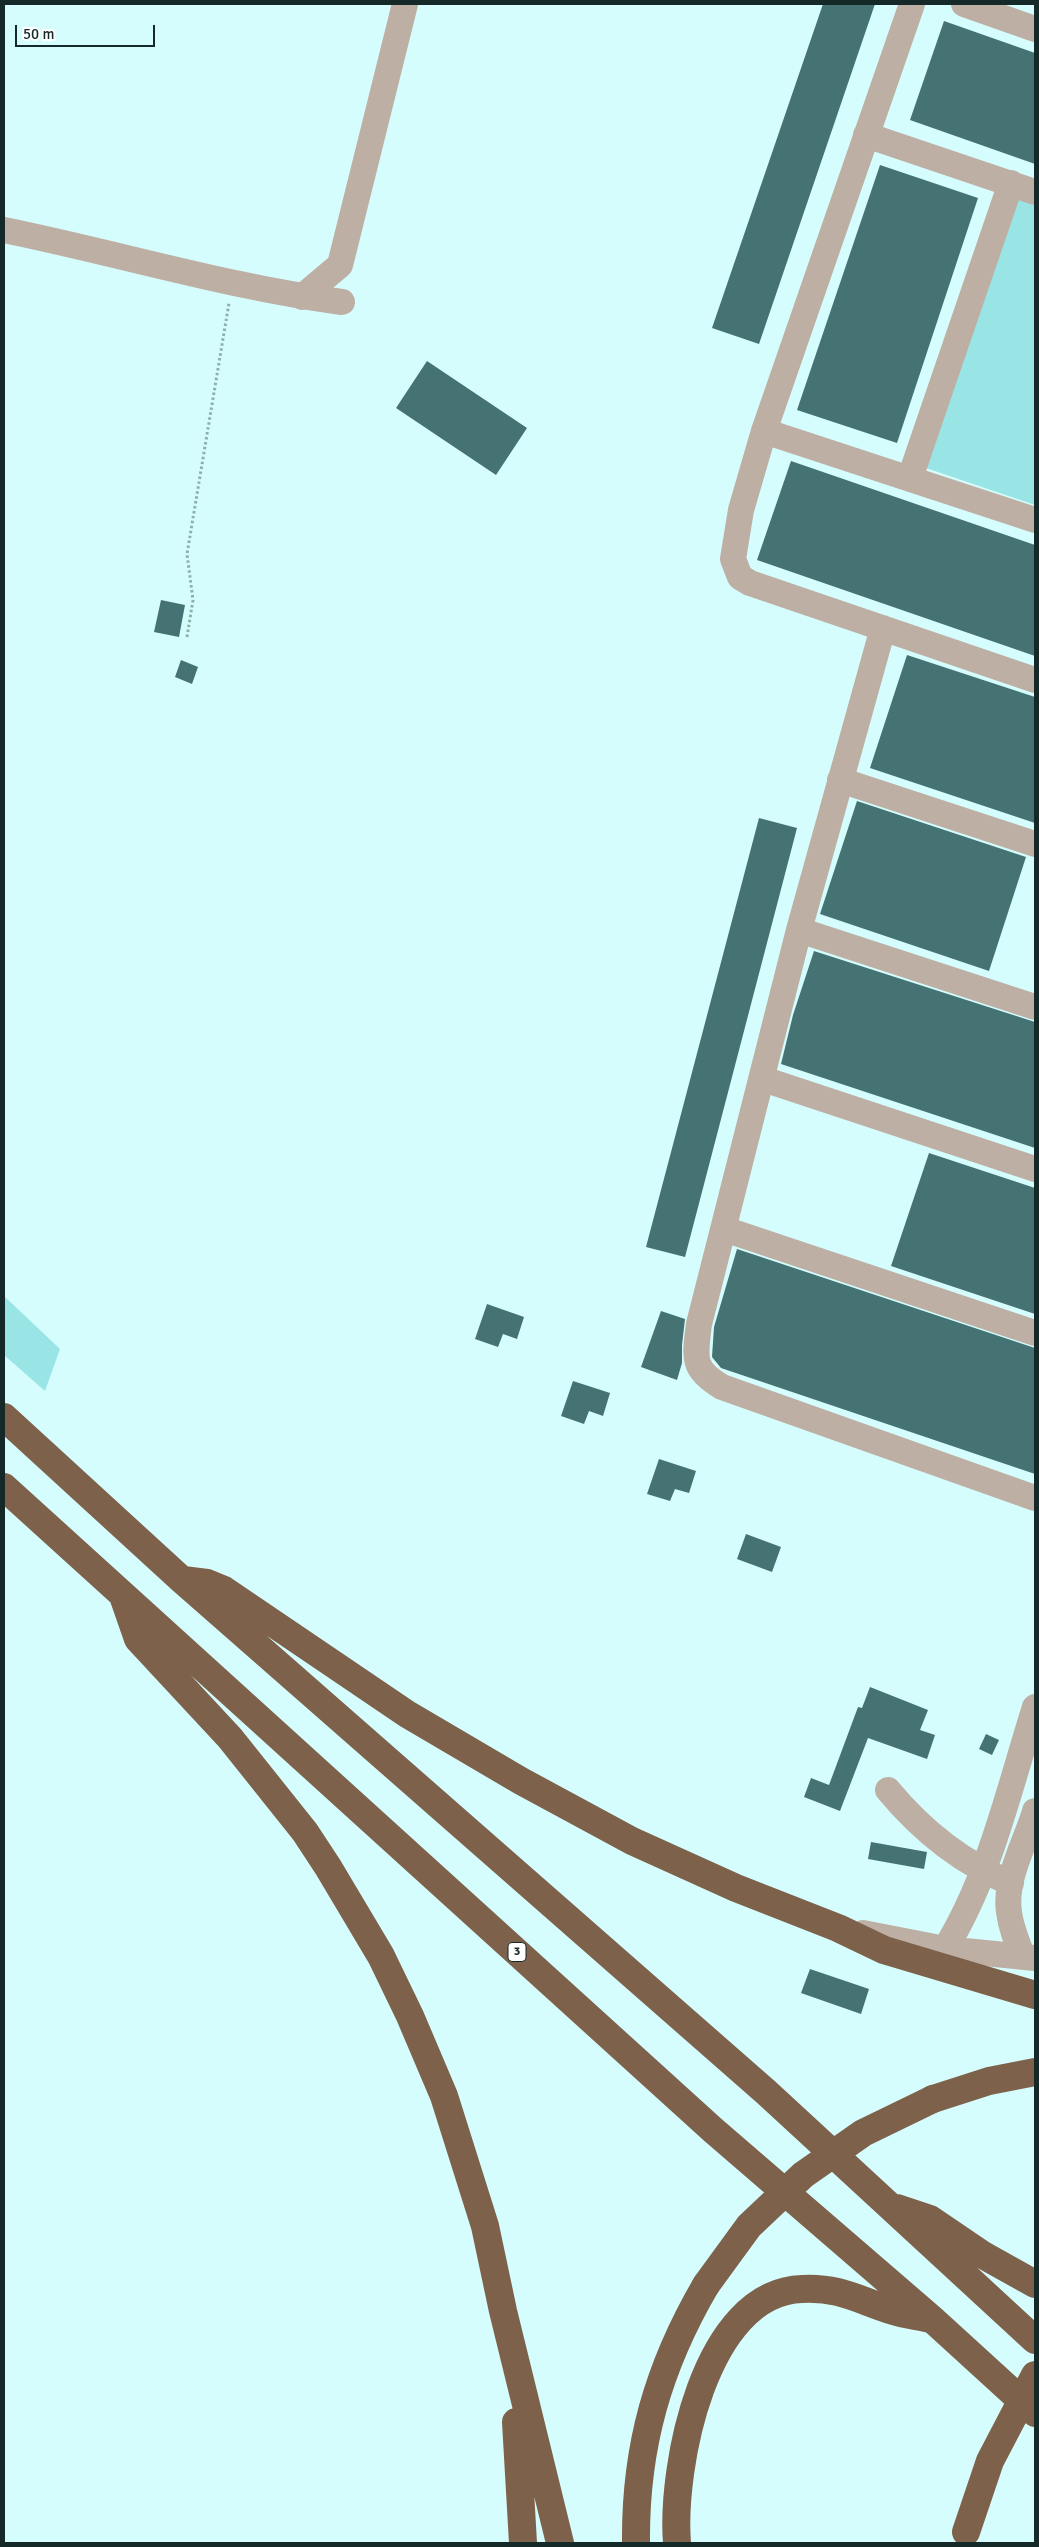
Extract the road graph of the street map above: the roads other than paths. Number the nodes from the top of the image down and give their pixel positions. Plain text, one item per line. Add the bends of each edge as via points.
1 (404, 4) edge
2 (912, 4) edge
3 (964, 4) edge
4 (1035, 29) edge
5 (866, 135) junction
6 (1011, 184) junction
7 (1035, 192) edge
8 (4, 230) edge
9 (302, 297) junction
10 (342, 302) dead end
11 (764, 431) junction
12 (910, 478) junction
13 (1035, 520) edge
14 (883, 628) junction
15 (1035, 680) edge
16 (840, 780) junction
17 (1035, 844) edge
18 (799, 930) junction
19 (1035, 1008) edge
20 (763, 1079) junction
21 (1035, 1169) edge
22 (724, 1229) junction
23 (1035, 1333) edge
24 (4, 1418) edge
25 (4, 1487) edge
26 (1035, 1498) edge
27 (182, 1580) junction
28 (123, 1594) junction
29 (1035, 1707) edge
30 (888, 1790) dead end
31 (1035, 1811) edge
32 (983, 1872) junction
33 (1011, 1883) junction
34 (838, 1928) junction
35 (945, 1949) junction
36 (1029, 1958) edge
37 (1035, 1995) edge
38 (1035, 2072) edge
39 (886, 2205) junction
40 (1035, 2284) edge
41 (503, 2311) junction
42 (932, 2319) junction
43 (1035, 2340) edge
44 (1035, 2375) edge
45 (1035, 2413) edge
46 (965, 2538) edge
47 (523, 2543) edge
48 (560, 2543) edge
49 (636, 2543) edge
50 (677, 2543) edge

1 - 9 street via 340,265
2 - 5 street
3 - 4 street
5 - 6 street
5 - 11 street
6 - 7 street
6 - 12 street
8 - 9 street
9 - 10 street
11 - 12 street
11 - 14 street via 733,559 740,576 750,583
12 - 13 street
14 - 15 street
14 - 16 street
16 - 17 street
16 - 18 street
18 - 19 street
18 - 20 street
20 - 21 street
20 - 22 street
22 - 23 street
22 - 26 street via 696,1347 698,1366 707,1378 722,1387
24 - 27 highway
25 - 28 highway, 3
27 - 34 highway via 207,1583 224,1590 407,1714 632,1841 736,1888
27 - 39 highway via 766,2092
28 - 41 highway via 138,1639 230,1738 305,1832 381,1956 444,2096 485,2226
28 - 42 highway, 3 via 713,2130
29 - 32 street
30 - 32 street via 911,1818 936,1840
31 - 33 street
32 - 33 street
32 - 35 street via 968,1909
33 - 36 street via 1009,1910
34 - 35 street
34 - 37 highway via 916,1961
35 - 36 street
38 - 49 highway, bridge via 989,2081 933,2099 864,2133 803,2175 749,2226 706,2285 686,2320 655,2396 639,2476
39 - 40 highway via 930,2219 983,2255
39 - 43 highway
41 - 47 highway via 519,2456
41 - 48 highway
42 - 45 highway, 3
42 - 50 highway via 894,2311 836,2290 800,2289 768,2297 744,2316 722,2342 713,2360 692,2421 682,2465
44 - 46 highway, bridge via 990,2461

